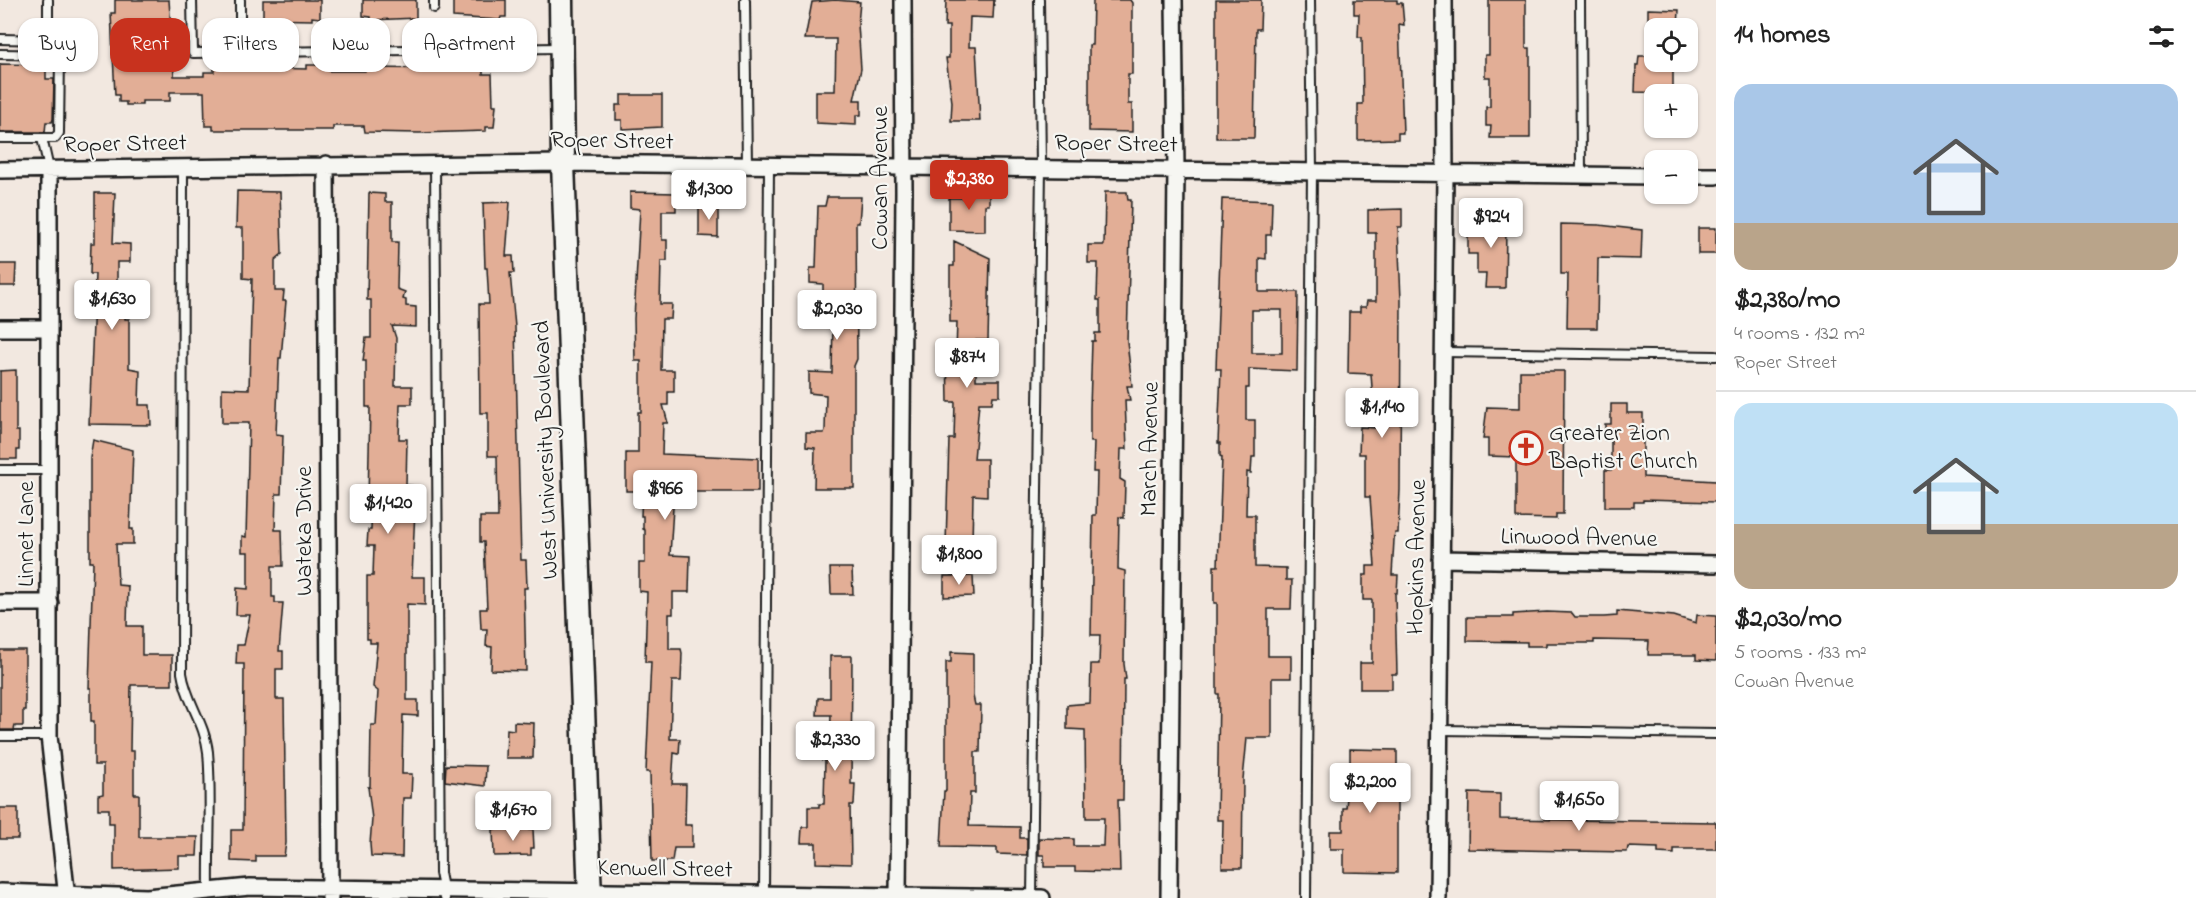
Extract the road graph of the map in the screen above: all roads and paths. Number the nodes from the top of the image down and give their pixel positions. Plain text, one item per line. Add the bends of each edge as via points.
1 (48, 0) edge
2 (192, 0) edge
3 (240, 0) edge
4 (561, 0) edge
5 (746, 0) edge
6 (903, 0) edge
7 (1039, 0) edge
8 (1174, 0) edge
9 (1310, 0) edge
10 (1444, 0) edge
11 (1580, 0) edge
12 (240, 18) edge
13 (0, 39) edge
14 (562, 48) junction
15 (299, 52) edge
16 (202, 53) edge
17 (0, 54) edge
18 (0, 138) edge
19 (42, 138) junction
20 (563, 162) junction
21 (435, 163) junction
22 (326, 164) junction
23 (747, 166) junction
24 (769, 166) junction
25 (1041, 166) junction
26 (183, 167) junction
27 (904, 168) junction
28 (49, 169) junction
29 (1176, 169) junction
30 (0, 170) edge
31 (1312, 171) junction
32 (1445, 174) junction
33 (1581, 174) junction
34 (1644, 176) edge
35 (1698, 176) edge
36 (1716, 176) edge
37 (0, 328) edge
38 (49, 328) junction
39 (1443, 352) junction
40 (1716, 356) edge
41 (0, 470) edge
42 (50, 470) junction
43 (1441, 559) junction
44 (1716, 564) edge
45 (0, 603) edge
46 (50, 603) junction
47 (1440, 730) junction
48 (1716, 734) edge
49 (0, 735) edge
50 (49, 736) junction
51 (0, 892) edge
52 (209, 892) junction
53 (330, 893) edge
54 (764, 893) junction
55 (444, 894) edge
56 (590, 895) edge
57 (68, 896) edge
58 (744, 896) edge
59 (898, 896) junction
60 (1032, 898) edge
61 (1042, 898) edge
62 (1169, 898) edge
63 (1306, 898) edge
64 (1438, 898) edge

1 - 13 lane via 48,40
2 - 16 lane via 193,53
3 - 12 lane
4 - 14 street, West University Boulevard
5 - 23 lane
6 - 27 street, Cowan Avenue
7 - 25 lane
8 - 29 street, March Avenue
9 - 31 lane
10 - 32 street, Hopkins Avenue
11 - 33 lane
14 - 15 lane
14 - 20 street, West University Boulevard
17 - 19 lane via 60,55 59,133 55,138
18 - 19 lane
19 - 28 lane
20 - 21 street, Roper Street
20 - 23 street, Roper Street
20 - 56 street, West University Boulevard
21 - 22 street, Roper Street
21 - 55 lane via 440,861
22 - 26 street, Roper Street
22 - 53 street, Wateka Drive
23 - 24 street, Roper Street
24 - 27 street, Roper Street
24 - 54 lane
25 - 27 street, Roper Street
25 - 29 street, Roper Street
25 - 60 lane
26 - 28 street, Roper Street
26 - 52 lane via 182,672 184,691 202,725 208,751
27 - 59 street, Cowan Avenue
28 - 30 street, Roper Street
28 - 38 street, Linnet Lane
29 - 31 street, Roper Street
29 - 62 street, March Avenue
31 - 32 street, Roper Street
31 - 63 lane
32 - 33 street, Roper Street
32 - 39 street, Hopkins Avenue
33 - 34 street, Roper Street
35 - 36 street
37 - 38 street
38 - 42 street, Linnet Lane
39 - 40 lane
39 - 43 street, Hopkins Avenue
41 - 42 lane
42 - 46 street, Linnet Lane
43 - 44 street, Linwood Avenue
43 - 47 street, Hopkins Avenue
45 - 46 street
46 - 50 street, Linnet Lane
47 - 48 lane
47 - 64 street, Hopkins Avenue
49 - 50 lane
50 - 57 street, Linnet Lane
51 - 57 street, Kenwell Street
52 - 53 street, Kenwell Street via 250,888
52 - 57 street, Kenwell Street via 147,897
53 - 55 street, Kenwell Street
54 - 58 street, Kenwell Street
54 - 59 street, Kenwell Street
55 - 56 street, Kenwell Street
56 - 58 street, Kenwell Street
59 - 60 street, Kenwell Street
60 - 61 street, Kenwell Street

